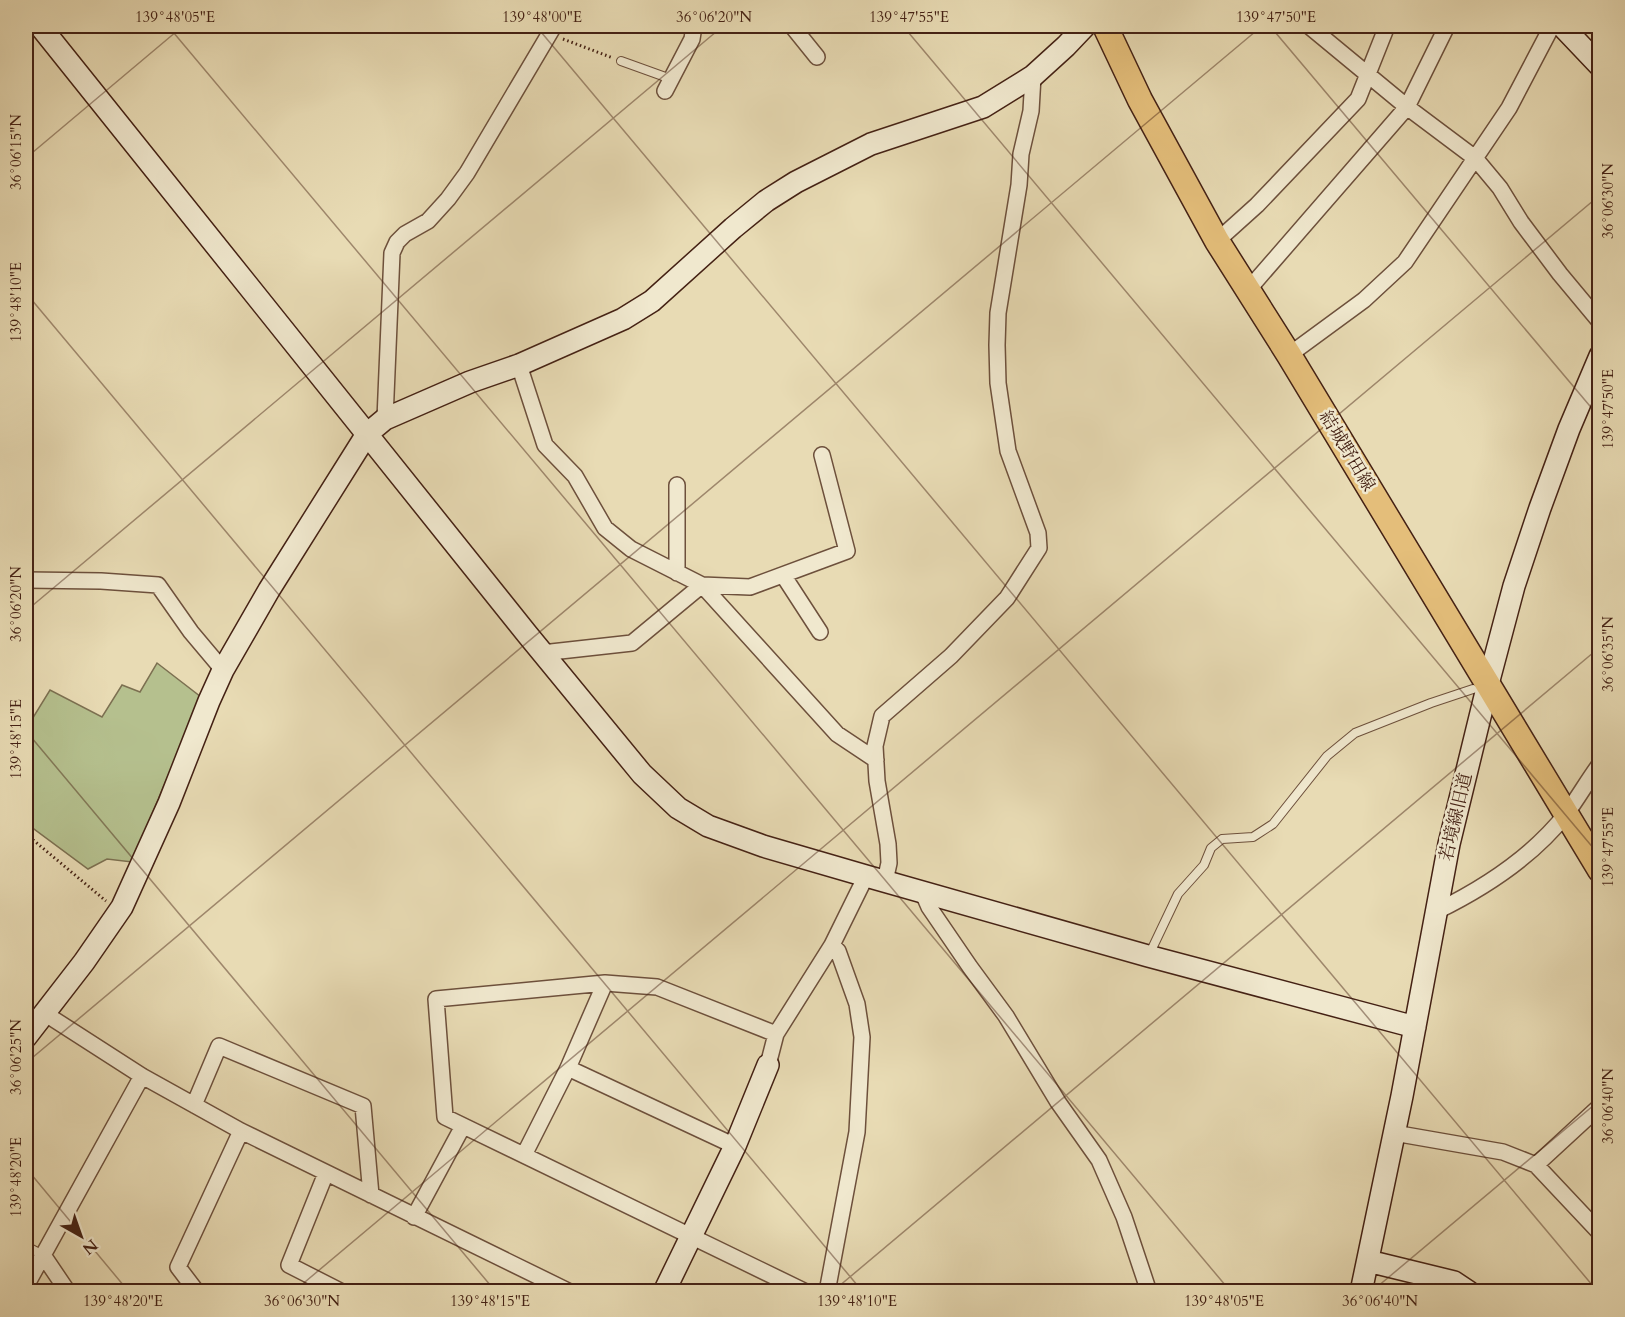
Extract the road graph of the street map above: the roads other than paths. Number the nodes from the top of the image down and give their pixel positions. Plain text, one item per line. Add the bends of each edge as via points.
1 (40, 26) edge
2 (694, 26) edge
3 (792, 26) edge
4 (1085, 26) edge
5 (1105, 26) edge
6 (1309, 26) edge
7 (1387, 26) edge
8 (1448, 26) edge
9 (1552, 26) edge
10 (1562, 26) edge
11 (552, 30) edge
12 (818, 57) dead end
13 (621, 60) road end
14 (1599, 66) edge
15 (1033, 75) junction
16 (1368, 75) junction
17 (668, 85) joint
18 (1407, 107) junction
19 (1475, 158) junction
20 (1217, 241) junction
21 (1248, 290) junction
22 (1599, 322) edge
23 (1289, 355) junction
24 (1599, 356) edge
25 (519, 365) junction
26 (385, 419) junction
27 (367, 434) junction
28 (822, 455) dead end
29 (677, 485) dead end
30 (677, 573) junction
31 (783, 575) junction
32 (26, 580) edge
33 (702, 585) junction
34 (820, 632) dead end
35 (542, 652) junction
36 (223, 669) junction
37 (1481, 687) junction
38 (876, 760) junction
39 (1599, 764) edge
40 (1565, 815) junction
41 (1599, 870) edge
42 (875, 879) junction
43 (922, 891) junction
44 (1437, 911) junction
45 (832, 945) junction
46 (1148, 956) junction
47 (605, 983) junction
48 (44, 1012) junction
49 (1415, 1026) junction
50 (776, 1034) junction
51 (26, 1037) edge
52 (768, 1065) joint
53 (568, 1068) junction
54 (142, 1076) junction
55 (194, 1105) junction
56 (1599, 1106) edge
57 (463, 1126) junction
58 (242, 1131) junction
59 (1394, 1133) junction
60 (735, 1146) junction
61 (524, 1155) junction
62 (1536, 1165) junction
63 (326, 1173) junction
64 (371, 1196) junction
65 (414, 1216) junction
66 (1599, 1233) edge
67 (691, 1236) junction
68 (26, 1246) edge
69 (43, 1255) junction
70 (1368, 1261) junction
71 (26, 1286) edge
72 (68, 1292) edge
73 (197, 1292) edge
74 (342, 1292) edge
75 (570, 1292) edge
76 (663, 1292) edge
77 (806, 1292) edge
78 (827, 1292) edge
79 (1149, 1292) edge
80 (1361, 1292) edge
81 (1468, 1292) edge

1 - 27 street
2 - 17 street via 692,39
3 - 12 street
4 - 15 street
5 - 20 main road, 結城野田線 via 1140,100
6 - 16 street
7 - 16 street
8 - 18 street
9 - 19 street via 1509,108
10 - 14 street
11 - 26 street via 448,200 428,222 405,234 392,253
13 - 17 lane
15 - 25 street via 982,107 871,144 796,182 733,228 652,301 623,319
15 - 38 street via 1031,111 998,313 997,345 1008,451 1038,533 1039,548 1007,598 951,656 882,716
16 - 18 street
16 - 20 street via 1358,99 1341,119
18 - 19 street
18 - 21 street
19 - 22 street
19 - 23 street via 1405,262 1364,300
20 - 21 main road, 結城野田線
21 - 23 main road, 結城野田線
23 - 37 main road, 結城野田線
24 - 37 street, 若境線旧道 via 1540,508
25 - 26 street
25 - 30 street via 545,445 574,476 605,528 631,549
26 - 27 street
27 - 35 street
27 - 36 street
28 - 31 street via 847,551
29 - 30 street
30 - 33 street
31 - 33 street via 750,587
31 - 34 street
32 - 36 street via 158,585
33 - 35 street via 632,643
33 - 38 street via 837,734
35 - 42 street via 642,774 678,808 718,830
36 - 48 street via 170,803 119,912
37 - 40 main road, 結城野田線
37 - 44 street, 若境線旧道
37 - 46 lane via 1355,733 1328,756 1273,824 1253,837 1222,839 1178,894
38 - 42 street via 889,863
39 - 40 street
40 - 41 main road, 結城野田線
40 - 44 street via 1529,854
42 - 43 street
42 - 45 street
43 - 46 street
43 - 79 street via 1099,1160 1124,1217
44 - 49 street, 若境線旧道
45 - 50 street
45 - 78 street via 838,951 857,1004 862,1037 856,1132
46 - 49 street
47 - 50 street via 657,987
47 - 53 street
47 - 57 street via 436,999 445,1117
48 - 51 street
48 - 54 street
49 - 59 street, 若境線旧道
50 - 52 street
52 - 60 street
53 - 60 street
53 - 61 street
54 - 55 street
54 - 69 street
55 - 58 street
55 - 64 street via 219,1046 363,1106
56 - 62 street
57 - 61 street
57 - 65 street
58 - 63 street
58 - 73 street via 178,1266
59 - 62 street via 1503,1152
59 - 70 street, 若境線旧道
60 - 67 street
61 - 67 street
62 - 66 street
63 - 64 street
63 - 74 street via 289,1265
64 - 65 street
65 - 75 street
67 - 76 street
67 - 77 street
68 - 69 lane
69 - 71 street
69 - 72 street
70 - 80 street, 若境線旧道
70 - 81 street via 1454,1282

